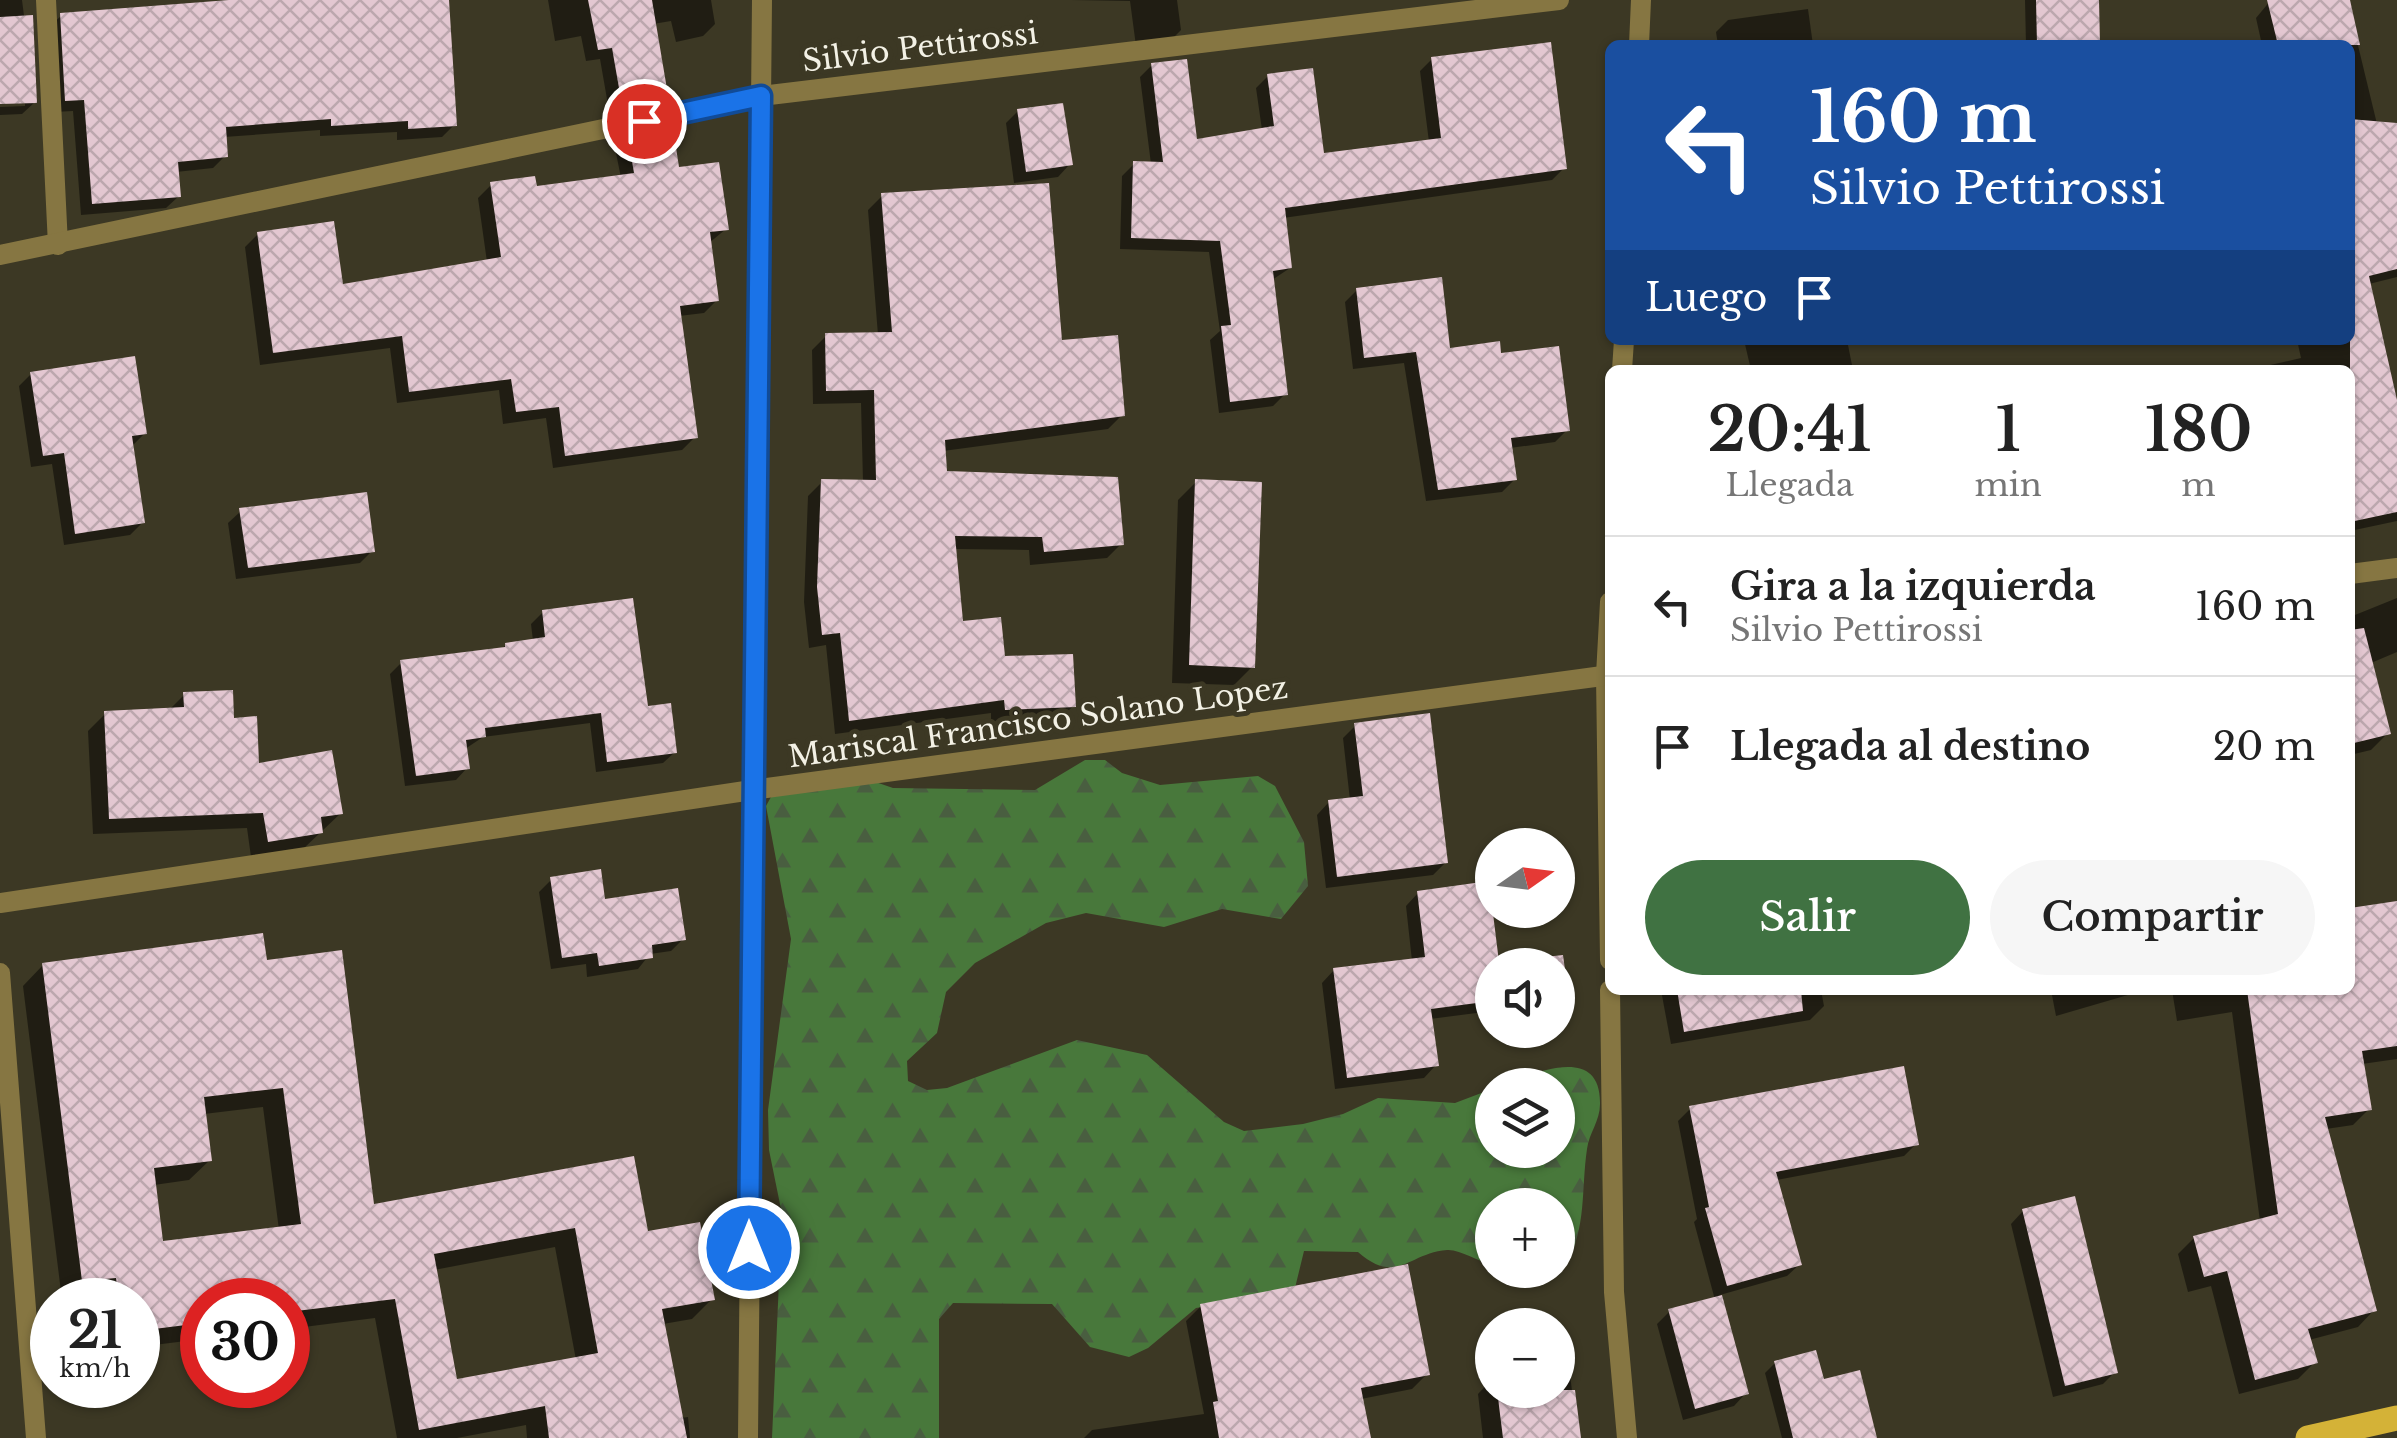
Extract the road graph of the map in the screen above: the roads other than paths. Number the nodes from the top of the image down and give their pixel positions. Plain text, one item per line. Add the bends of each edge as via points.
1 (46, 0) edge
2 (762, 0) edge
3 (1560, 0) edge
4 (1641, 0) edge
5 (1639, 40) edge
6 (761, 96) junction
7 (58, 245) junction
8 (0, 255) edge
9 (2397, 568) edge
10 (2355, 573) edge
11 (1605, 675) edge
12 (752, 790) junction
13 (0, 903) edge
14 (0, 974) edge
15 (1610, 995) edge
16 (2397, 1418) edge
17 (2320, 1437) edge
18 (36, 1438) edge
19 (748, 1438) edge
20 (1627, 1438) edge

1 - 7 street
2 - 6 street
3 - 6 street, Silvio Pettirossi
4 - 5 street
6 - 7 street, Silvio Pettirossi
6 - 12 street
7 - 8 street, Silvio Pettirossi
9 - 10 street
11 - 12 street, Mariscal Francisco Solano Lopez
12 - 13 street, Mariscal Francisco Solano Lopez
12 - 19 street
14 - 18 street
15 - 20 street via 1614,1292
16 - 17 main road

